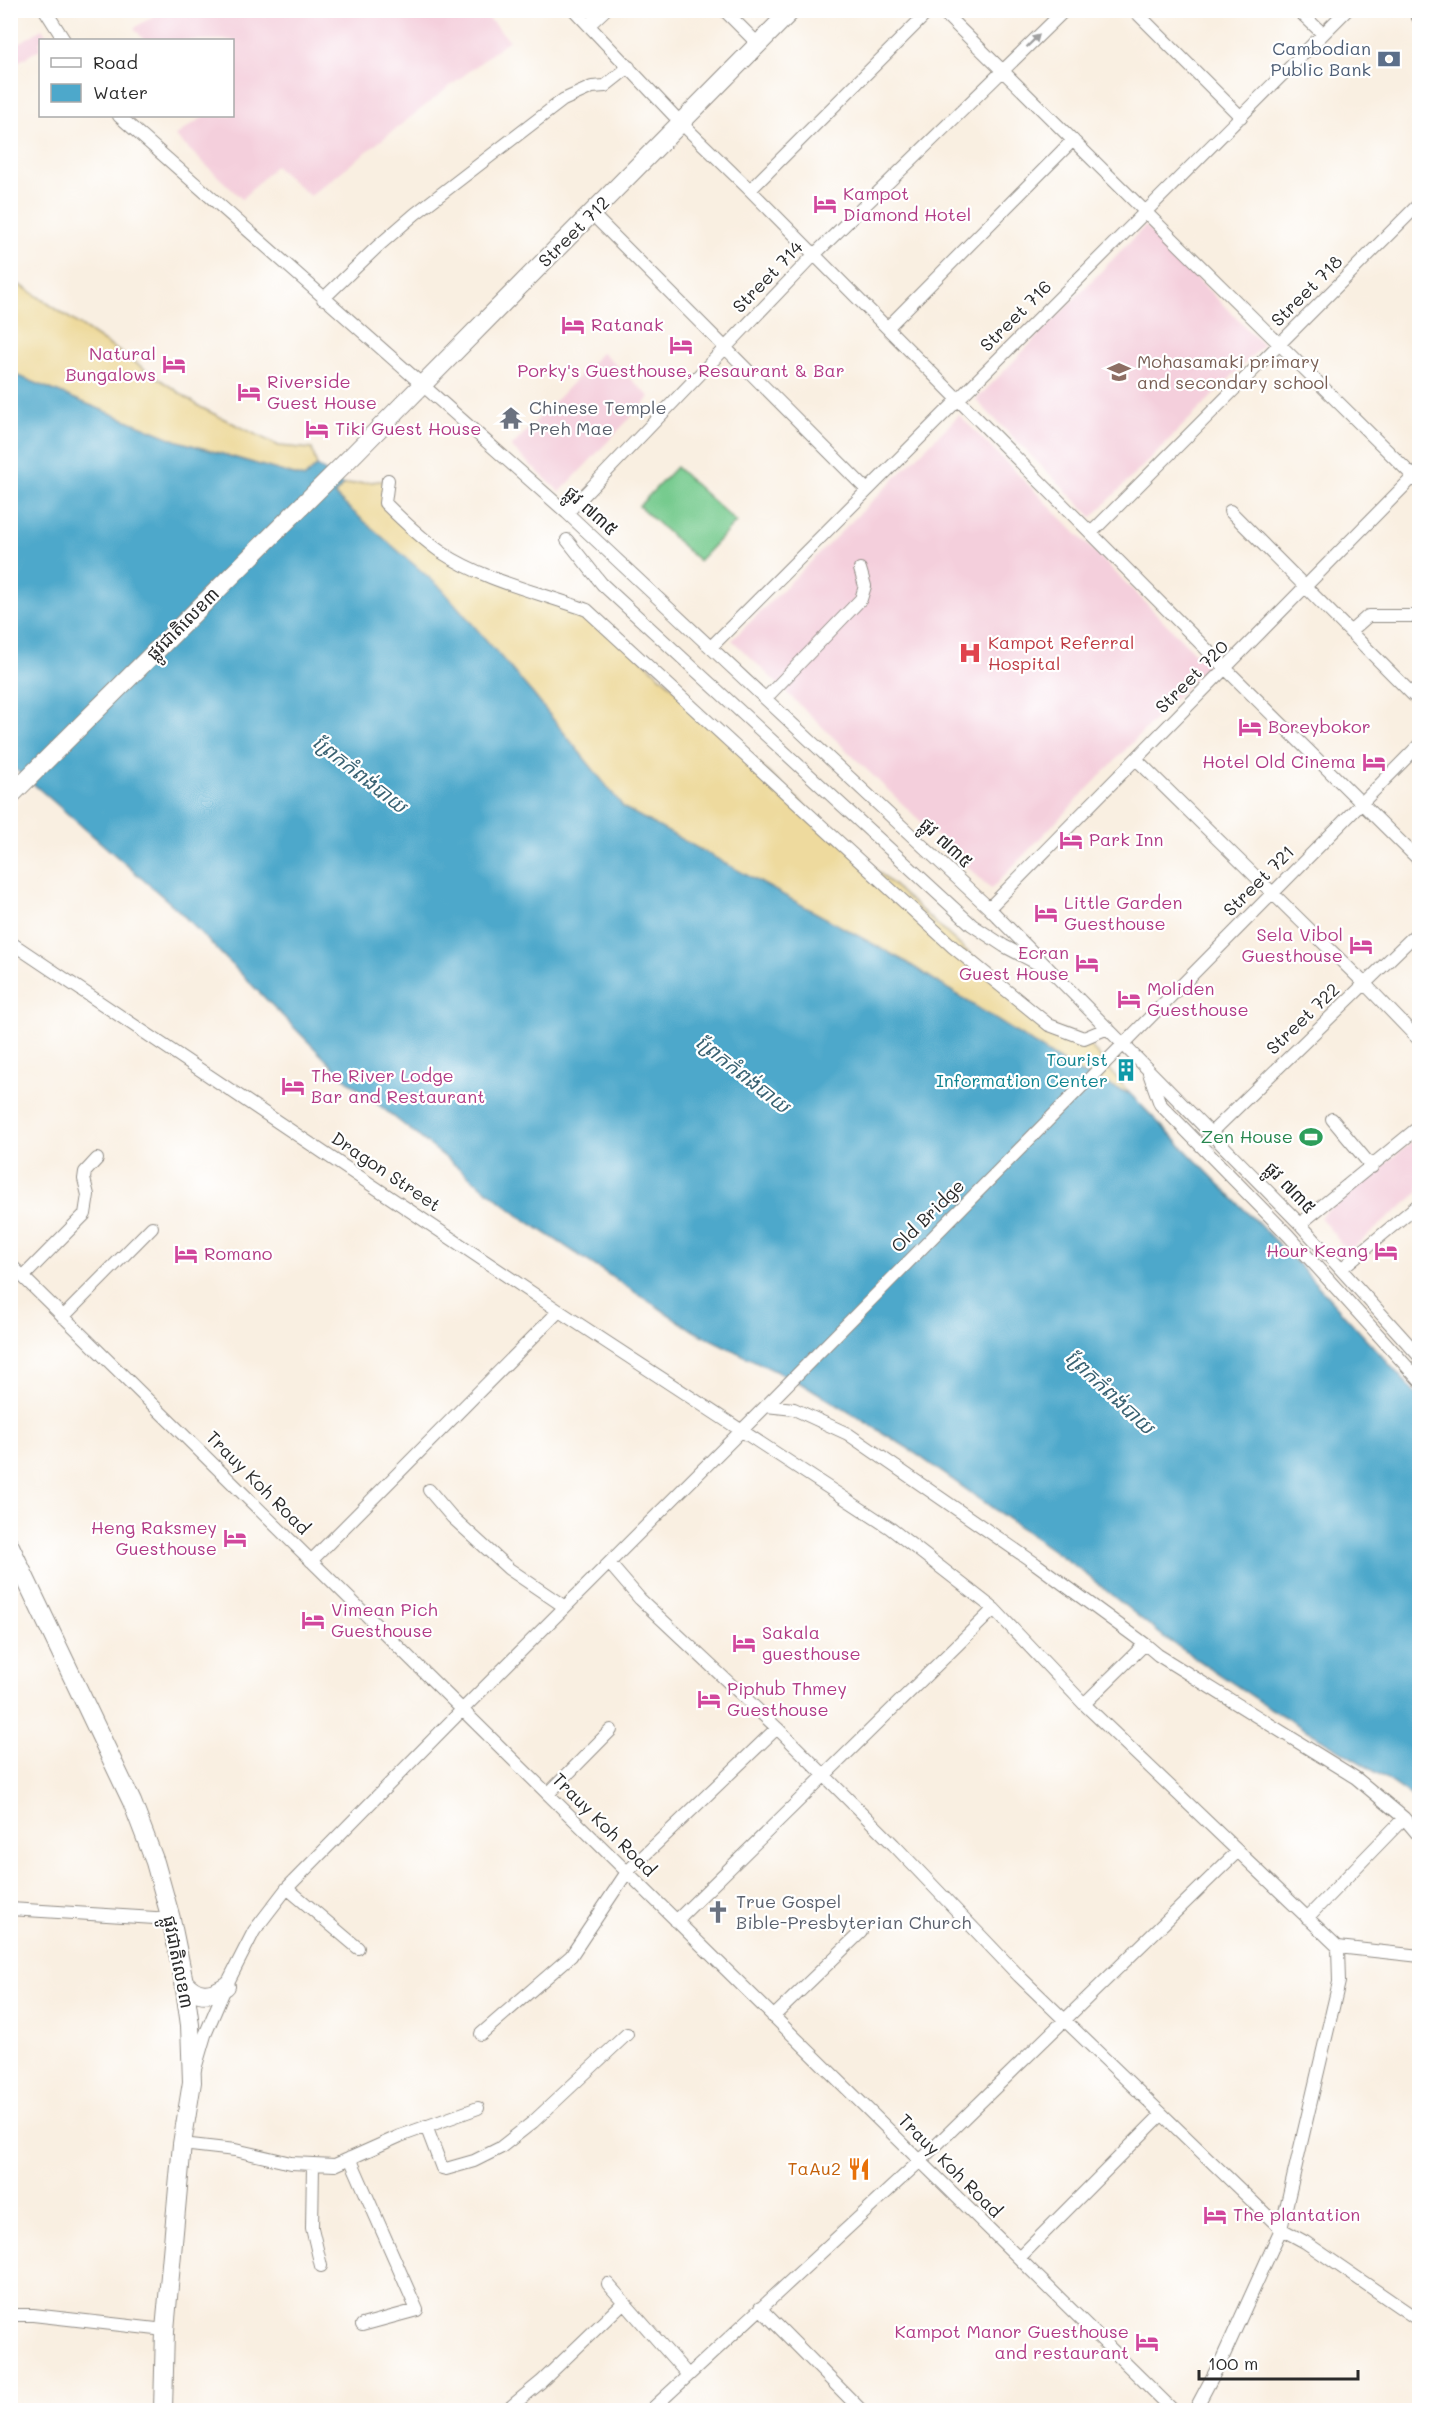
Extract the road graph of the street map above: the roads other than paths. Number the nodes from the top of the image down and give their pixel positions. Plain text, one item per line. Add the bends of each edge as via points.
1 (574, 10) edge
2 (605, 10) edge
3 (724, 10) edge
4 (792, 10) edge
5 (930, 10) edge
6 (941, 10) edge
7 (1065, 10) edge
8 (1134, 10) edge
9 (1298, 10) edge
10 (1347, 10) edge
11 (1418, 10) edge
12 (50, 12) edge
13 (1419, 16) edge
14 (589, 25) junction
15 (1323, 34) junction
16 (64, 39) edge
17 (758, 44) junction
18 (629, 68) junction
19 (1002, 71) junction
20 (120, 117) edge
21 (1240, 117) junction
22 (680, 122) junction
23 (1073, 140) junction
24 (750, 189) junction
25 (1419, 203) edge
26 (1146, 211) junction
27 (592, 214) junction
28 (814, 254) junction
29 (323, 299) junction
30 (887, 327) junction
31 (1279, 345) junction
32 (726, 347) junction
33 (420, 384) junction
34 (959, 398) junction
35 (355, 453) joint
36 (1417, 477) edge
37 (388, 480) dead end
38 (867, 490) junction
39 (1230, 511) dead end
40 (567, 513) junction
41 (1092, 532) junction
42 (567, 540) dead end
43 (860, 569) dead end
44 (1306, 588) junction
45 (1419, 616) edge
46 (1350, 632) junction
47 (711, 646) junction
48 (1226, 669) junction
49 (766, 699) junction
50 (1419, 702) edge
51 (1419, 744) edge
52 (1136, 759) junction
53 (11, 796) edge
54 (1361, 802) junction
55 (1419, 861) edge
56 (1273, 893) junction
57 (989, 908) junction
58 (1419, 930) edge
59 (10, 942) edge
60 (1053, 972) junction
61 (1365, 984) junction
62 (1108, 1028) junction
63 (1419, 1041) edge
64 (1123, 1043) junction
65 (1109, 1058) joint
66 (1146, 1067) junction
67 (1332, 1119) dead end
68 (1419, 1126) edge
69 (1211, 1133) junction
70 (97, 1159) dead end
71 (1372, 1167) junction
72 (1419, 1203) edge
73 (1300, 1224) junction
74 (152, 1227) dead end
75 (10, 1264) edge
76 (1341, 1269) junction
77 (23, 1277) junction
78 (560, 1311) junction
79 (63, 1317) junction
80 (1419, 1357) edge
81 (1419, 1381) edge
82 (770, 1403) junction
83 (742, 1431) junction
84 (429, 1490) dead end
85 (10, 1546) edge
86 (311, 1561) junction
87 (609, 1563) junction
88 (565, 1607) junction
89 (994, 1609) junction
90 (1145, 1644) junction
91 (1084, 1704) junction
92 (462, 1710) junction
93 (777, 1728) junction
94 (610, 1730) dead end
95 (825, 1777) junction
96 (548, 1794) junction
97 (1404, 1818) junction
98 (1419, 1837) edge
99 (1237, 1852) junction
100 (627, 1872) junction
101 (287, 1888) junction
102 (10, 1909) edge
103 (1307, 1918) junction
104 (171, 1919) junction
105 (676, 1921) junction
106 (861, 1932) dead end
107 (1338, 1947) junction
108 (358, 1948) dead end
109 (1419, 1956) edge
110 (184, 1982) junction
111 (226, 1986) junction
112 (773, 2017) junction
113 (1064, 2020) junction
114 (481, 2034) dead end
115 (627, 2034) dead end
116 (192, 2082) junction
117 (478, 2108) dead end
118 (1161, 2115) junction
119 (426, 2126) junction
120 (182, 2144) junction
121 (350, 2158) junction
122 (920, 2161) junction
123 (313, 2164) junction
124 (1281, 2229) junction
125 (1019, 2258) junction
126 (321, 2266) dead end
127 (608, 2284) dead end
128 (623, 2303) junction
129 (760, 2308) junction
130 (10, 2315) edge
131 (1419, 2321) edge
132 (362, 2325) dead end
133 (165, 2330) junction
134 (688, 2375) junction
135 (163, 2410) edge
136 (507, 2410) edge
137 (651, 2410) edge
138 (861, 2410) edge
139 (1173, 2410) edge
140 (1195, 2410) edge

1 - 14 street
2 - 14 street
3 - 17 street
4 - 17 highway, Street 712
5 - 24 street
6 - 19 street
19 -> 7 street, Street 714
8 - 21 street
9 - 15 street
10 - 15 street, Street 716
11 - 13 main road
12 - 16 street
14 - 18 street
15 - 21 street, Street 716
17 - 22 highway, Street 712
18 - 22 street
18 - 29 street via 605,86 592,87 563,100 415,214
19 - 23 street
19 - 28 street, Street 714
20 - 29 street, ផ្លូវ ៧៣៥
21 - 26 street, Street 716
22 - 24 street
22 - 27 highway, Street 712
23 - 26 street
23 - 30 street
24 - 28 street
25 - 31 street, Street 718
26 - 31 street
26 - 34 street, Street 716
27 - 32 street
27 - 33 highway, Street 712
28 - 30 street
28 - 32 street, Street 714
29 - 33 street, ផ្លូវ ៧៣៥
30 - 34 street
31 - 36 street
31 - 41 street, Street 718
32 - 38 street
32 - 40 street, Street 714
33 - 35 highway, Street 712
33 - 40 street, ផ្លូវ ៧៣៥
34 - 38 street, Street 716
34 - 41 street
35 - 53 highway, ផ្លូវជាតិលេខ៣
36 - 44 street, Street 720
37 - 62 street via 385,503 441,552 492,577 587,610 953,947 1049,1025 1084,1038
38 - 47 street, Street 716
39 - 44 street
40 - 47 street, ផ្លូវ ៧៣៥
41 - 48 street
42 - 60 street via 602,584 972,925
43 - 49 street via 865,586 861,599
44 - 46 street
44 - 48 street, Street 720
45 - 46 street via 1368,616
46 - 50 street
47 - 49 street, ផ្លូវ ៧៣៥
48 - 52 street, Street 720
48 - 54 street
49 - 57 street, ផ្លូវ ៧៣៥
51 - 54 street, Street 721
52 - 56 street
52 - 57 street, Street 720
54 - 55 street
54 - 56 street, Street 721
56 - 61 street
56 - 64 street, Street 721
57 - 60 street, ផ្លូវ ៧៣៥
58 - 61 street, Street 722
59 - 78 street, Dragon Street
60 - 62 street, ផ្លូវ ៧៣៥
61 - 63 street
61 - 69 street, Street 722
62 - 64 street, ផ្លូវ ៧៣៥
64 - 65 street, Street 721
64 - 66 street, ផ្លូវ ៧៣៥
65 - 82 street, Old Bridge
66 - 69 street, ផ្លូវ ៧៣៥
66 - 81 street via 1160,1104 1288,1235
67 - 71 street
68 - 71 street
69 - 73 street, ផ្លូវ ៧៣៥
70 - 77 street via 85,1172 85,1214
71 - 73 street
72 - 76 street
73 - 76 street, ផ្លូវ ៧៣៥
74 - 79 street
75 - 77 street, Trauy Koh Road
76 - 80 street, ផ្លូវ ៧៣៥
77 - 79 street, Trauy Koh Road
78 - 83 street, Dragon Street
78 - 86 street
79 - 86 street, Trauy Koh Road
82 - 83 street, Old Bridge
82 - 90 street via 794,1409 848,1434
83 - 87 street, Old Bridge
83 - 89 street, Dragon Street via 890,1528
84 - 88 street via 452,1517 509,1569
85 - 104 highway, ផ្លូវជាតិលេខ៣ via 132,1802
86 - 92 street, Trauy Koh Road
87 - 88 street, Old Bridge
87 - 93 street via 640,1599
88 - 92 street, Old Bridge
89 - 91 street, Dragon Street
89 - 95 street
90 - 91 street
90 - 97 street via 1356,1778
91 - 99 street, Dragon Street
92 - 96 street, Trauy Koh Road
92 - 101 street, Old Bridge
93 - 95 street
93 - 100 street
94 - 96 street
95 - 105 street
95 - 113 street
96 - 100 street, Trauy Koh Road
97 - 98 street
97 - 103 street
99 - 103 street, Dragon Street
99 - 113 street
100 - 105 street, Trauy Koh Road
100 - 114 street via 571,1956
101 - 108 street
101 - 111 street, Old Bridge via 254,1931
102 - 104 street
103 - 107 street, Dragon Street
104 - 110 highway, ផ្លូវជាតិលេខ៣
105 - 112 street, Trauy Koh Road
106 - 112 street
107 - 109 street
107 - 124 street via 1339,1982
110 - 111 highway via 192,1992 204,1995
110 - 116 highway, ផ្លូវជាតិលេខ៣
111 - 116 street, Old Bridge via 205,2035
112 - 122 street, Trauy Koh Road
113 - 118 street
113 - 122 street
115 - 119 street via 533,2122 500,2148 474,2161 442,2168
116 - 120 highway, ផ្លូវជាតិលេខ៣
117 - 119 street
118 - 124 street
118 - 125 street
119 - 121 street
120 - 123 street
120 - 133 highway, ផ្លូវជាតិលេខ៣
121 - 123 street via 335,2165
121 - 132 street via 417,2310
122 - 125 street, Trauy Koh Road
122 - 129 street
123 - 126 street via 312,2228
124 - 131 street
124 - 140 street
125 - 139 street, Trauy Koh Road
127 - 128 street
128 - 134 street
128 - 136 street
129 - 134 street
129 - 138 street
130 - 133 street via 33,2314
133 - 135 highway, ផ្លូវជាតិលេខ៣
134 - 137 street

